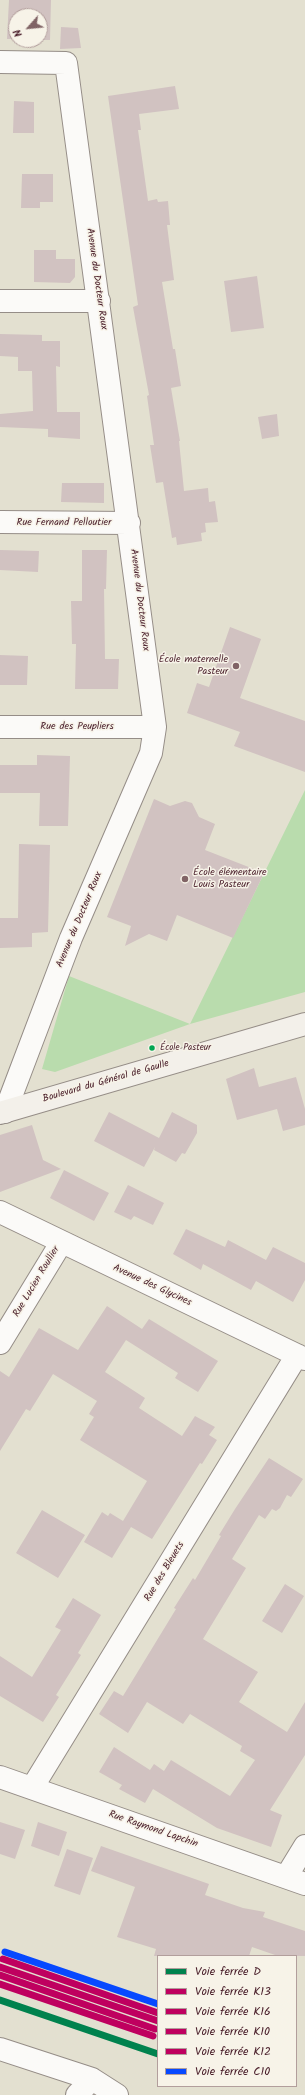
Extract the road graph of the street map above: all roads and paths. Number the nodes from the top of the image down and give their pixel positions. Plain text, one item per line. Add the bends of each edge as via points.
1 (0, 62) edge
2 (0, 301) edge
3 (98, 301) junction
4 (0, 522) edge
5 (129, 523) junction
6 (0, 727) edge
7 (155, 727) junction
8 (305, 1024) edge
9 (2, 1112) edge
10 (0, 1212) edge
11 (61, 1243) junction
12 (0, 1343) edge
13 (301, 1357) edge
14 (0, 1777) edge
15 (32, 1788) junction
16 (305, 1846) edge
17 (296, 1881) edge
18 (0, 2049) edge
19 (92, 2079) junction
20 (77, 2095) edge
21 (117, 2095) edge

1 - 3 street, Avenue du Docteur Roux via 66,63
2 - 3 street
3 - 5 street, Avenue du Docteur Roux
4 - 5 street, Rue Fernand Pelloutier
5 - 7 street, Avenue du Docteur Roux
6 - 7 street, Rue des Peupliers
7 - 9 street, Avenue du Docteur Roux via 151,754 71,938
8 - 9 street, Boulevard du Général de Gaulle
10 - 11 street, Avenue des Glycines
11 - 12 street, Rue Lucien Roullier
11 - 13 street, Avenue des Glycines
13 - 15 street, Rue des Bleuets
14 - 15 street, Rue Raymond Lapchin
15 - 17 street, Rue Raymond Lapchin
16 - 17 street
18 - 19 street
19 - 20 street
19 - 21 street

